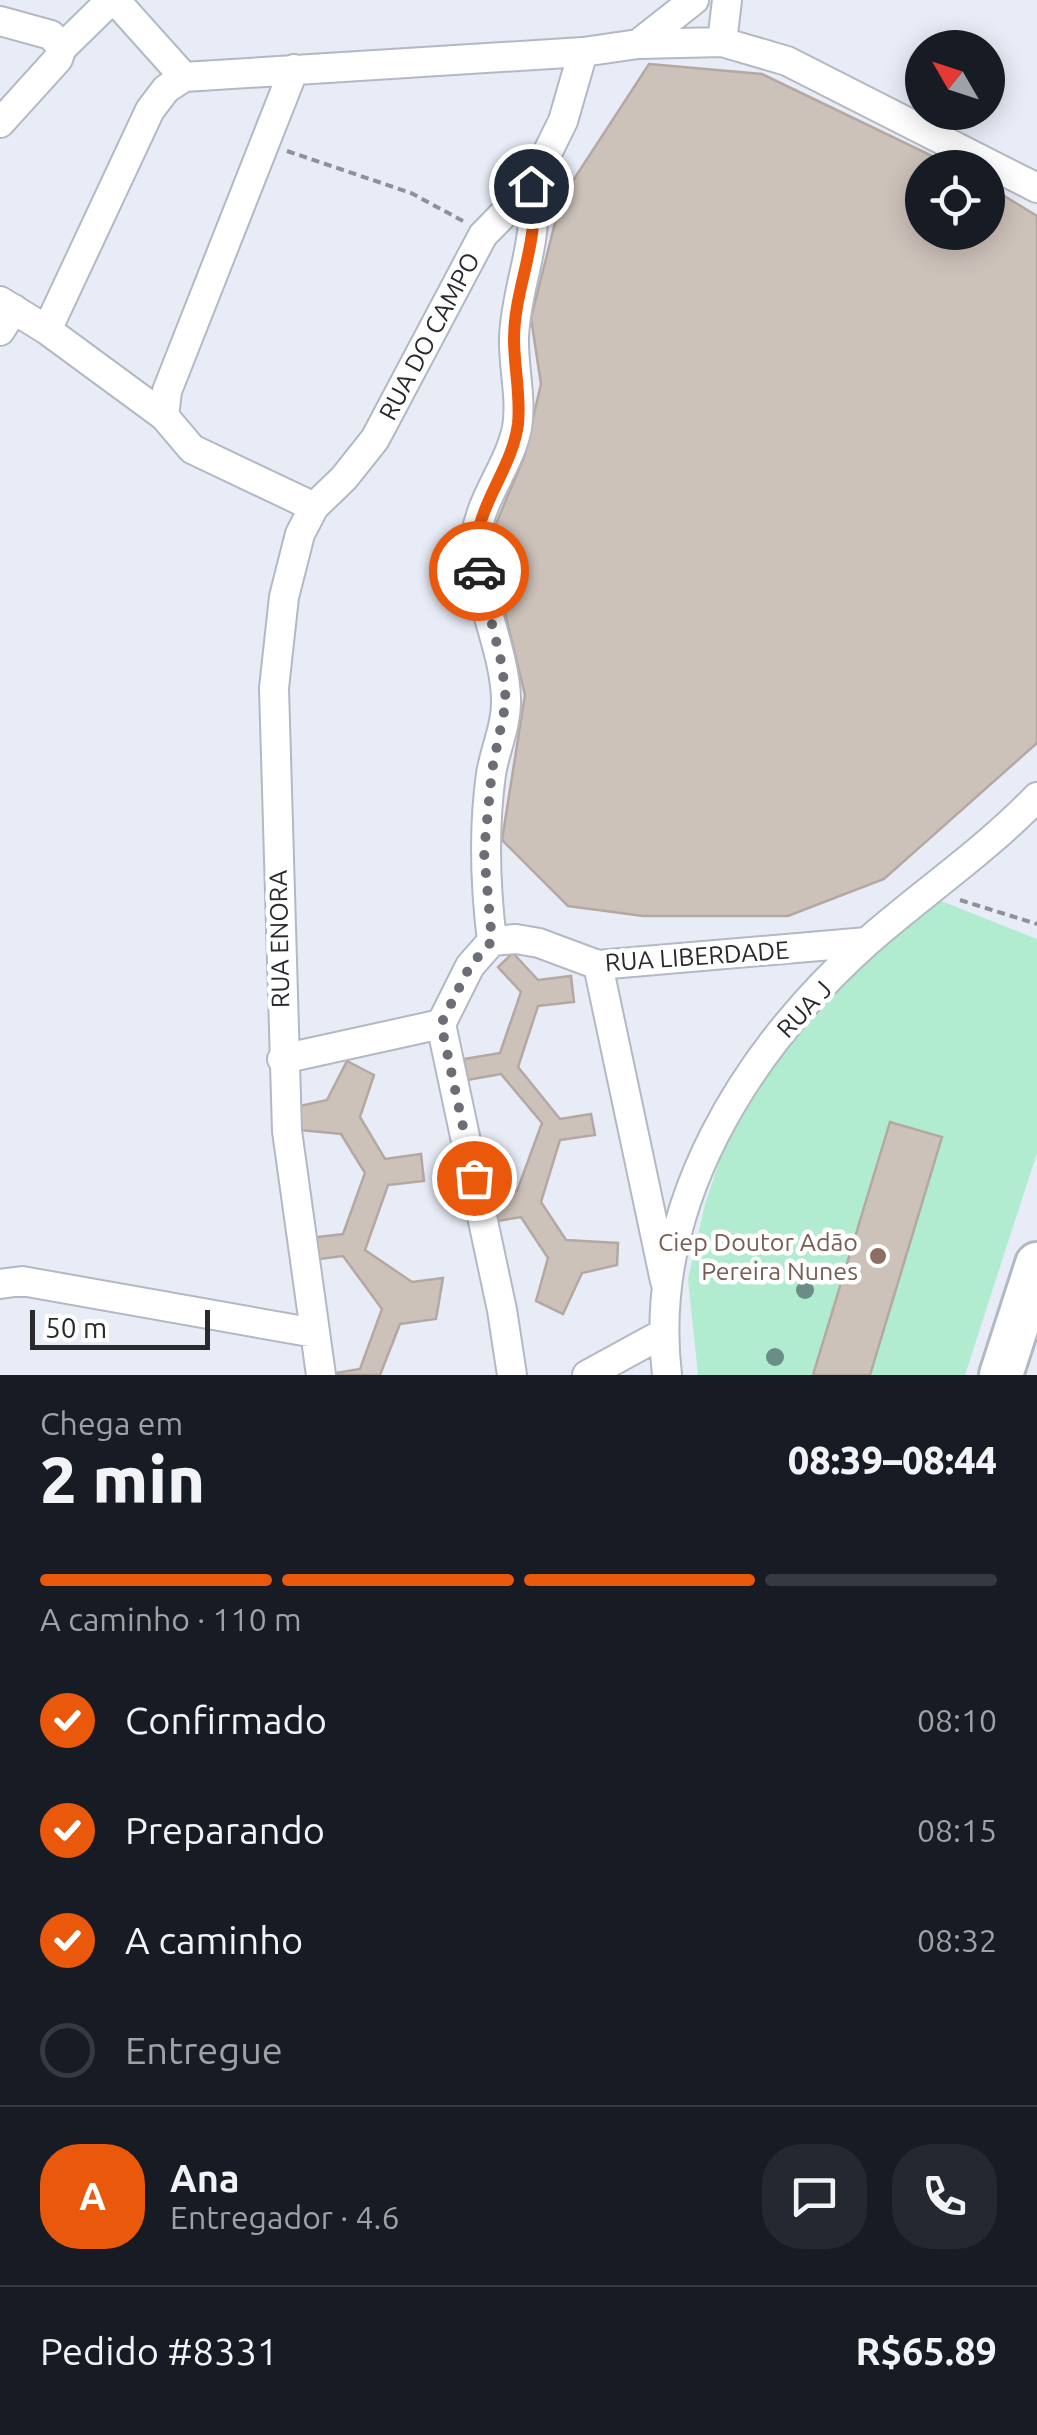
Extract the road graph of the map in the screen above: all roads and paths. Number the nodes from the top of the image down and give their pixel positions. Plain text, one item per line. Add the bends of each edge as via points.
1 (113, 0) edge
2 (694, 0) edge
3 (727, 0) edge
4 (0, 21) edge
5 (722, 42) junction
6 (638, 44) junction
7 (62, 48) junction
8 (583, 52) junction
9 (294, 69) junction
10 (184, 77) junction
11 (0, 123) edge
12 (265, 144) junction
13 (531, 186) junction
14 (1037, 188) edge
15 (483, 235) junction
16 (5, 314) edge
17 (48, 330) junction
18 (164, 416) junction
19 (314, 507) junction
20 (1037, 798) edge
21 (932, 891) junction
22 (1037, 924) edge
23 (492, 941) junction
24 (867, 942) junction
25 (598, 965) junction
26 (441, 1024) junction
27 (282, 1059) junction
28 (1037, 1264) edge
29 (0, 1284) edge
30 (666, 1287) junction
31 (315, 1333) junction
32 (662, 1334) junction
33 (321, 1375) edge
34 (512, 1375) edge
35 (587, 1375) edge
36 (667, 1375) edge
37 (1001, 1375) edge

1 - 7 street
1 - 10 street
2 - 6 street
3 - 5 street
4 - 7 street via 51,34
5 - 6 street
5 - 14 street via 816,74
6 - 8 street
7 - 11 street
8 - 9 street
8 - 13 street, RUA DO CAMPO via 563,121
9 - 10 street
9 - 12 street
10 - 17 street via 150,110
12 - 15 path via 410,193
12 - 18 street
13 - 15 street, RUA DO CAMPO
13 - 23 street via 535,228 514,339 518,425 476,536 506,702 484,838
15 - 19 street, RUA DO CAMPO via 375,438
16 - 17 street
17 - 18 street
18 - 19 street via 192,449
19 - 27 street, RUA ENORA via 290,562 275,652
20 - 21 street, RUA J
21 - 22 path
21 - 24 street, RUA J
23 - 25 street, RUA LIBERDADE via 539,943
23 - 26 street via 470,966
24 - 25 street, RUA LIBERDADE
24 - 30 street, RUA J via 784,1028 740,1086 690,1191
25 - 30 street, RUA J
26 - 27 street
26 - 34 street
27 - 31 street, RUA ENORA
28 - 37 highway
29 - 31 street via 22,1281
30 - 32 street, RUA J
31 - 33 street, RUA ENORA
32 - 35 street
32 - 36 street, RUA J

